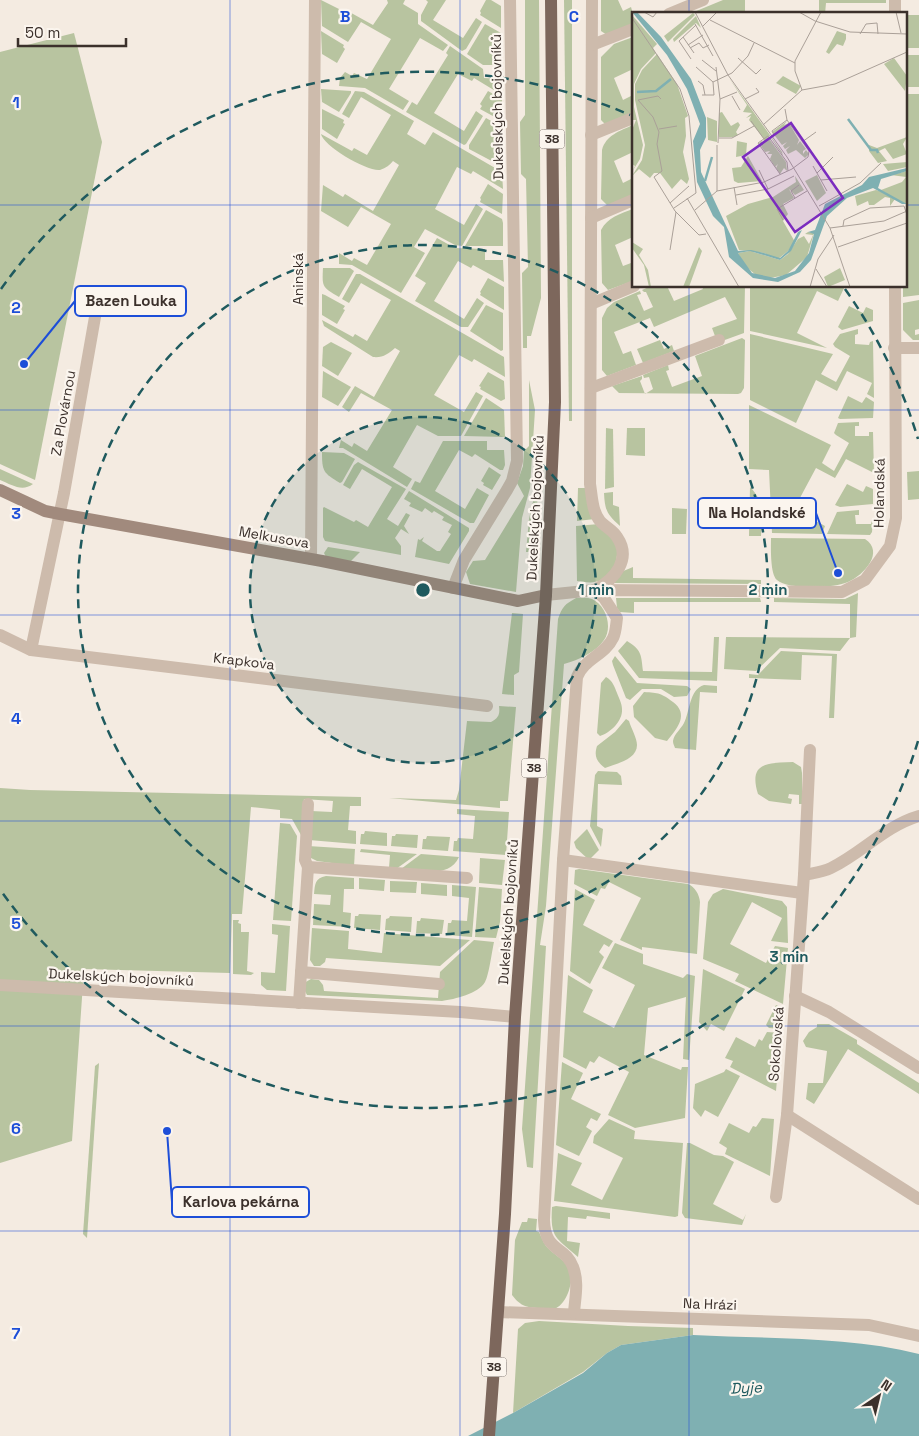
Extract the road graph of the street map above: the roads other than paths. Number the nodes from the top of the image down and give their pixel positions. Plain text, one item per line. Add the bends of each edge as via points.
1 (315, 0) edge
2 (510, 0) edge
3 (551, 0) edge
4 (592, 0) edge
5 (703, 0) edge
6 (674, 12) edge
7 (632, 29) edge
8 (592, 45) junction
9 (632, 118) edge
10 (591, 135) junction
11 (632, 200) edge
12 (591, 218) junction
13 (632, 287) edge
14 (895, 288) edge
15 (591, 304) junction
16 (95, 318) dead end
17 (719, 340) dead end
18 (894, 348) junction
19 (919, 348) edge
20 (590, 388) junction
21 (0, 490) edge
22 (60, 514) junction
23 (311, 559) junction
24 (453, 588) junction
25 (595, 590) junction
26 (546, 595) junction
27 (0, 635) edge
28 (31, 650) junction
29 (487, 706) dead end
30 (810, 750) dead end
31 (308, 804) dead end
32 (919, 816) edge
33 (563, 860) junction
34 (308, 867) junction
35 (804, 875) junction
36 (467, 878) dead end
37 (802, 893) junction
38 (301, 972) junction
39 (439, 984) dead end
40 (0, 985) edge
41 (795, 996) junction
42 (299, 1003) junction
43 (515, 1017) junction
44 (919, 1068) edge
45 (787, 1115) junction
46 (776, 1197) dead end
47 (919, 1199) edge
48 (498, 1312) junction
49 (574, 1314) junction
50 (919, 1336) edge
51 (489, 1430) edge

1 - 23 street, Aninská
2 - 24 street, Dukelských bojovníků via 517,461 507,490 464,560
3 - 26 main road, Dukelských bojovníků / 38 via 555,402
4 - 8 street
5 - 6 street
7 - 8 street
8 - 10 street
9 - 10 street
10 - 12 street
11 - 12 street
12 - 15 street
13 - 15 street
14 - 18 street, Holandská
15 - 20 street
16 - 22 street, Za Plovárnou
17 - 20 street
18 - 19 street
18 - 25 street, Holandská via 896,518 890,546 865,580 842,592
20 - 25 street via 592,503 600,521 617,536 623,555 612,578
21 - 22 street, Melkusova via 45,511
22 - 23 street, Melkusova
22 - 28 street, Za Plovárnou
23 - 24 street, Melkusova
24 - 26 street, Melkusova via 518,601
25 - 26 street, Holandská
25 - 33 street via 617,618 612,640 582,667 577,677
26 - 43 main road, Dukelských bojovníků / 38
27 - 28 street, Krapkova
28 - 29 street, Krapkova
30 - 35 street, Sokolovská
31 - 34 street via 305,860
32 - 35 street via 890,829 830,869
33 - 37 street
33 - 49 street via 544,1233 573,1266 576,1280
34 - 36 street
34 - 38 street
35 - 37 street, Sokolovská
37 - 41 street, Sokolovská
38 - 39 street
38 - 42 street
40 - 42 street, Dukelských bojovníků
41 - 44 street via 829,1012
41 - 45 street, Sokolovská
42 - 43 street, Dukelských bojovníků
43 - 48 main road, Dukelských bojovníků / 38
45 - 46 street, Sokolovská
45 - 47 street
48 - 49 street, Na Hrázi
48 - 51 main road, Dukelských bojovníků / 38
49 - 50 street, Na Hrázi via 870,1325

